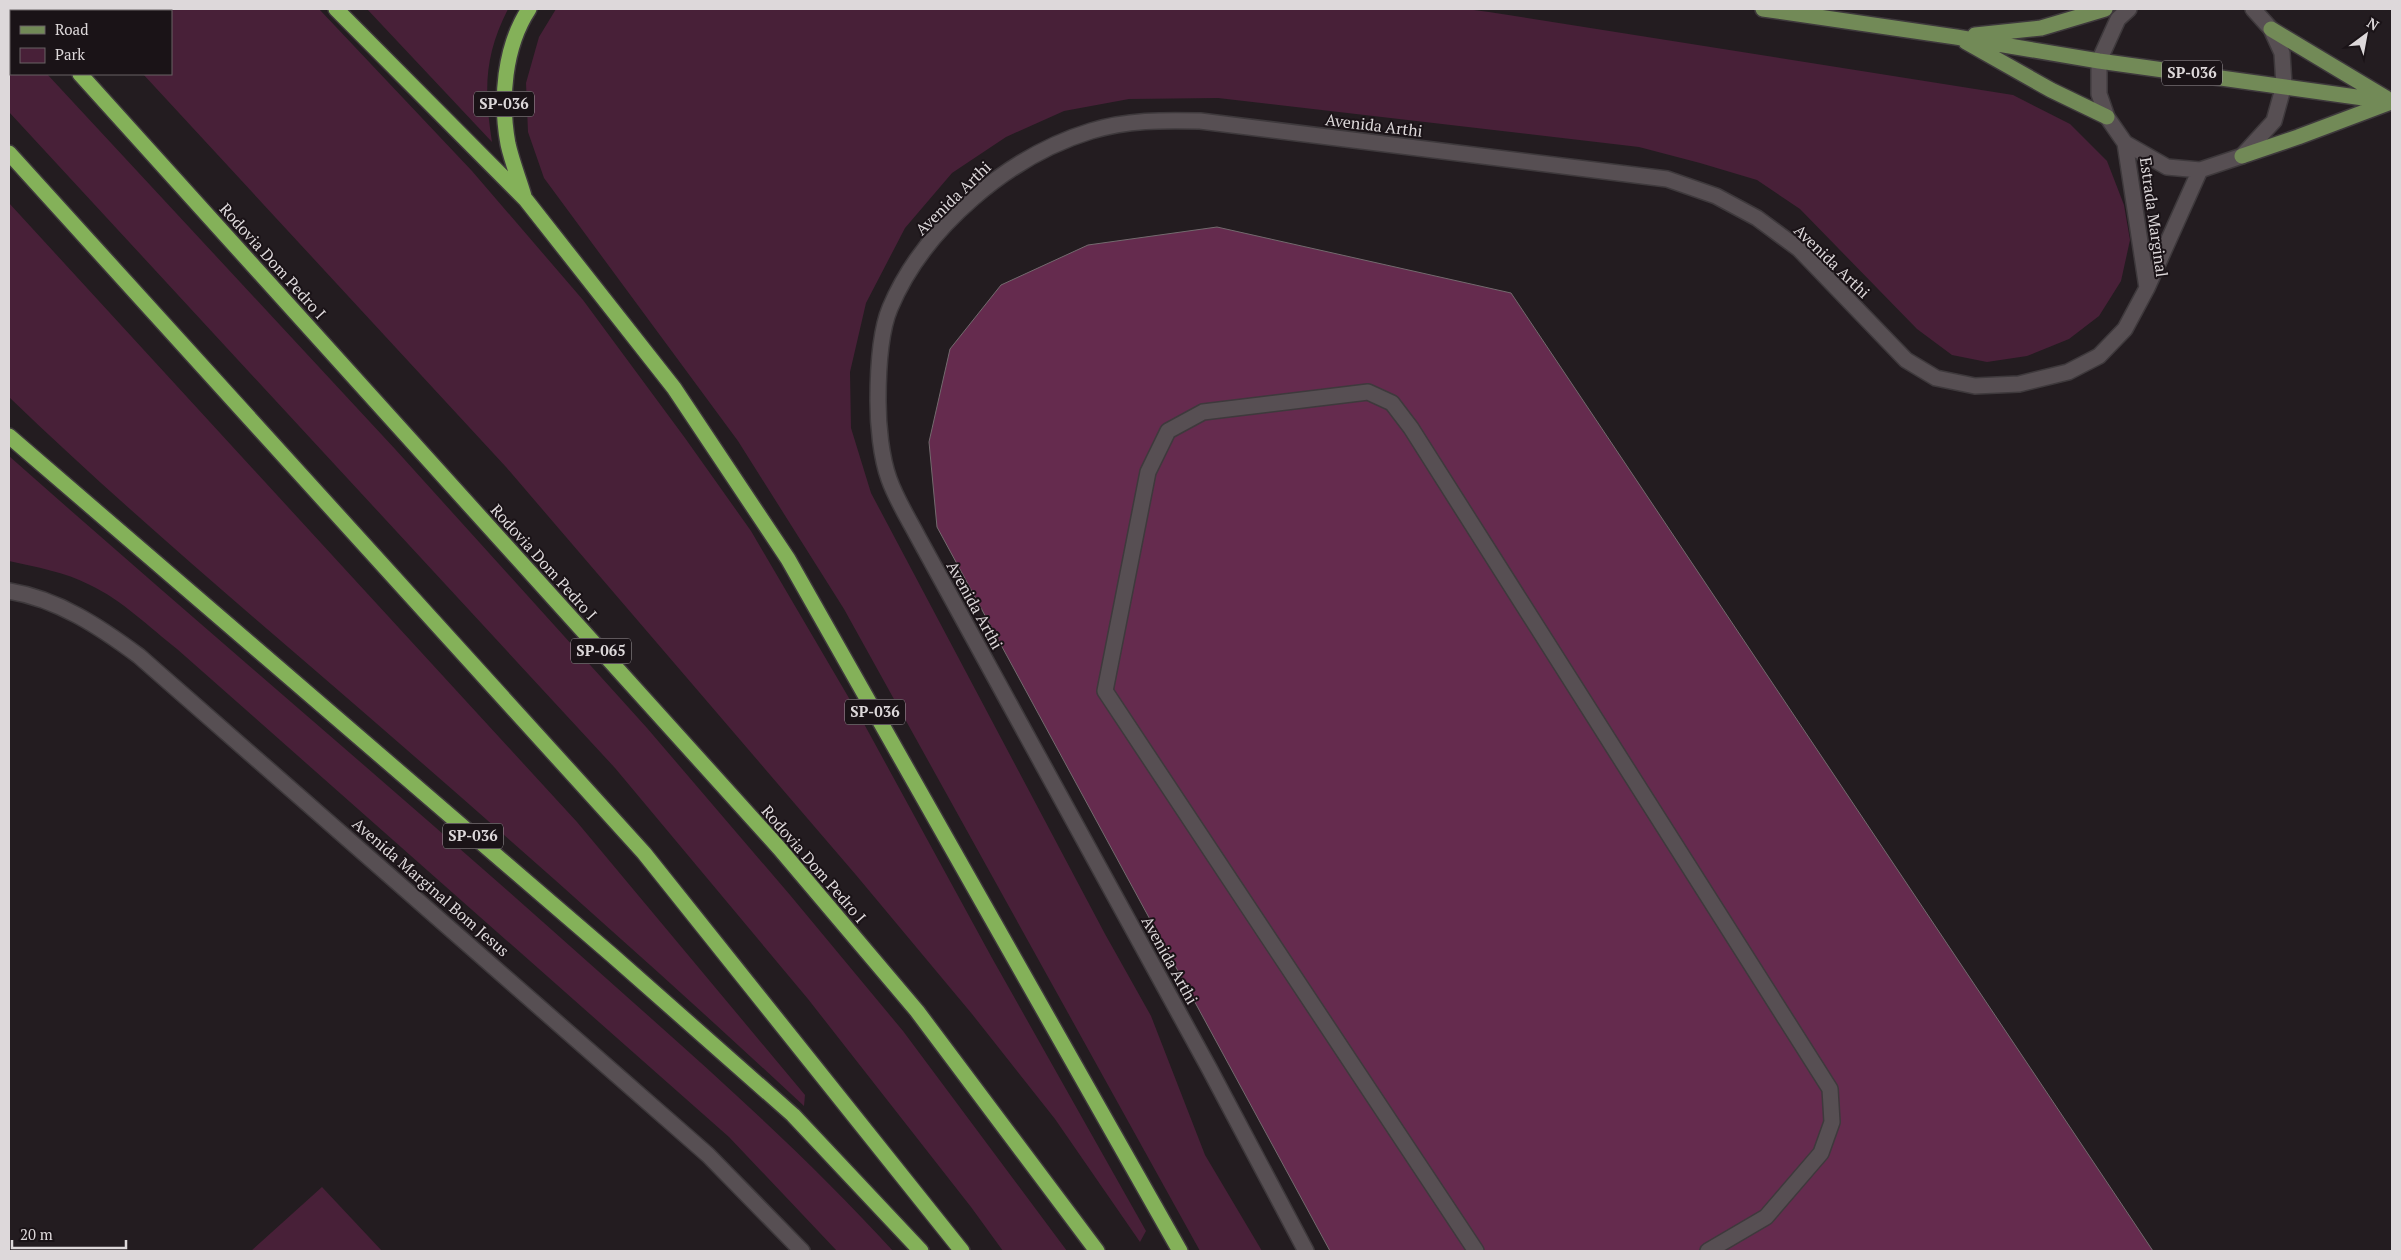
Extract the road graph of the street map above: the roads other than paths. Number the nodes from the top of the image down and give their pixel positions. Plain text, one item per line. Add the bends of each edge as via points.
1 (336, 9) edge
2 (529, 9) edge
3 (1763, 9) edge
4 (2105, 9) edge
5 (2129, 9) edge
6 (2253, 9) edge
7 (2271, 29) junction
8 (1956, 37) junction
9 (2099, 62) junction
10 (81, 75) edge
11 (2284, 85) junction
12 (2392, 102) edge
13 (2107, 117) junction
14 (2125, 143) junction
15 (9, 153) edge
16 (2242, 156) junction
17 (2200, 170) junction
18 (526, 200) junction
19 (2147, 288) junction
20 (9, 436) edge
21 (9, 591) edge
22 (802, 1251) edge
23 (921, 1251) edge
24 (962, 1251) edge
25 (1097, 1251) edge
26 (1180, 1251) edge
27 (1306, 1251) edge
28 (1476, 1251) edge
29 (1708, 1251) edge

1 - 18 highway
2 - 18 highway, SP-036 via 522,19 509,56 504,97 508,144
3 - 8 main road, SP-036
4 - 8 main road via 2041,28
5 - 9 street via 2118,19
6 - 7 street
7 - 11 street via 2282,53
7 - 12 main road
8 - 9 main road, SP-036
8 - 13 main road
9 - 11 main road, SP-036
9 - 13 street via 2099,94
10 - 25 highway, Rodovia Dom Pedro I / SP-065 via 779,848 917,1011
11 - 12 main road, SP-036
11 - 16 street via 2274,121
12 - 16 main road
13 - 14 street
14 - 17 street via 2167,167
14 - 19 street, Estrada Marginal
15 - 24 highway via 644,853
16 - 17 street
17 - 19 street, Estrada Marginal
18 - 26 highway, SP-036 via 674,388 788,559
19 - 27 street, Avenida Arthi via 2124,329 2099,356 2060,374 2019,384 1975,386 1936,378 1906,360 1799,249 1757,218 1716,196 1667,179 1200,121 1148,120 1083,134 1046,148 1000,175 955,216 916,259 890,309 878,364 878,422 889,479
20 - 23 highway, SP-036 via 793,1115
21 - 22 street, Avenida Marginal Bom Jesus via 63,608 100,627 139,656 694,1142
28 - 29 street via 1105,691 1148,472 1168,431 1203,412 1368,392 1392,403 1411,428 1830,1089 1832,1122 1821,1152 1766,1217

